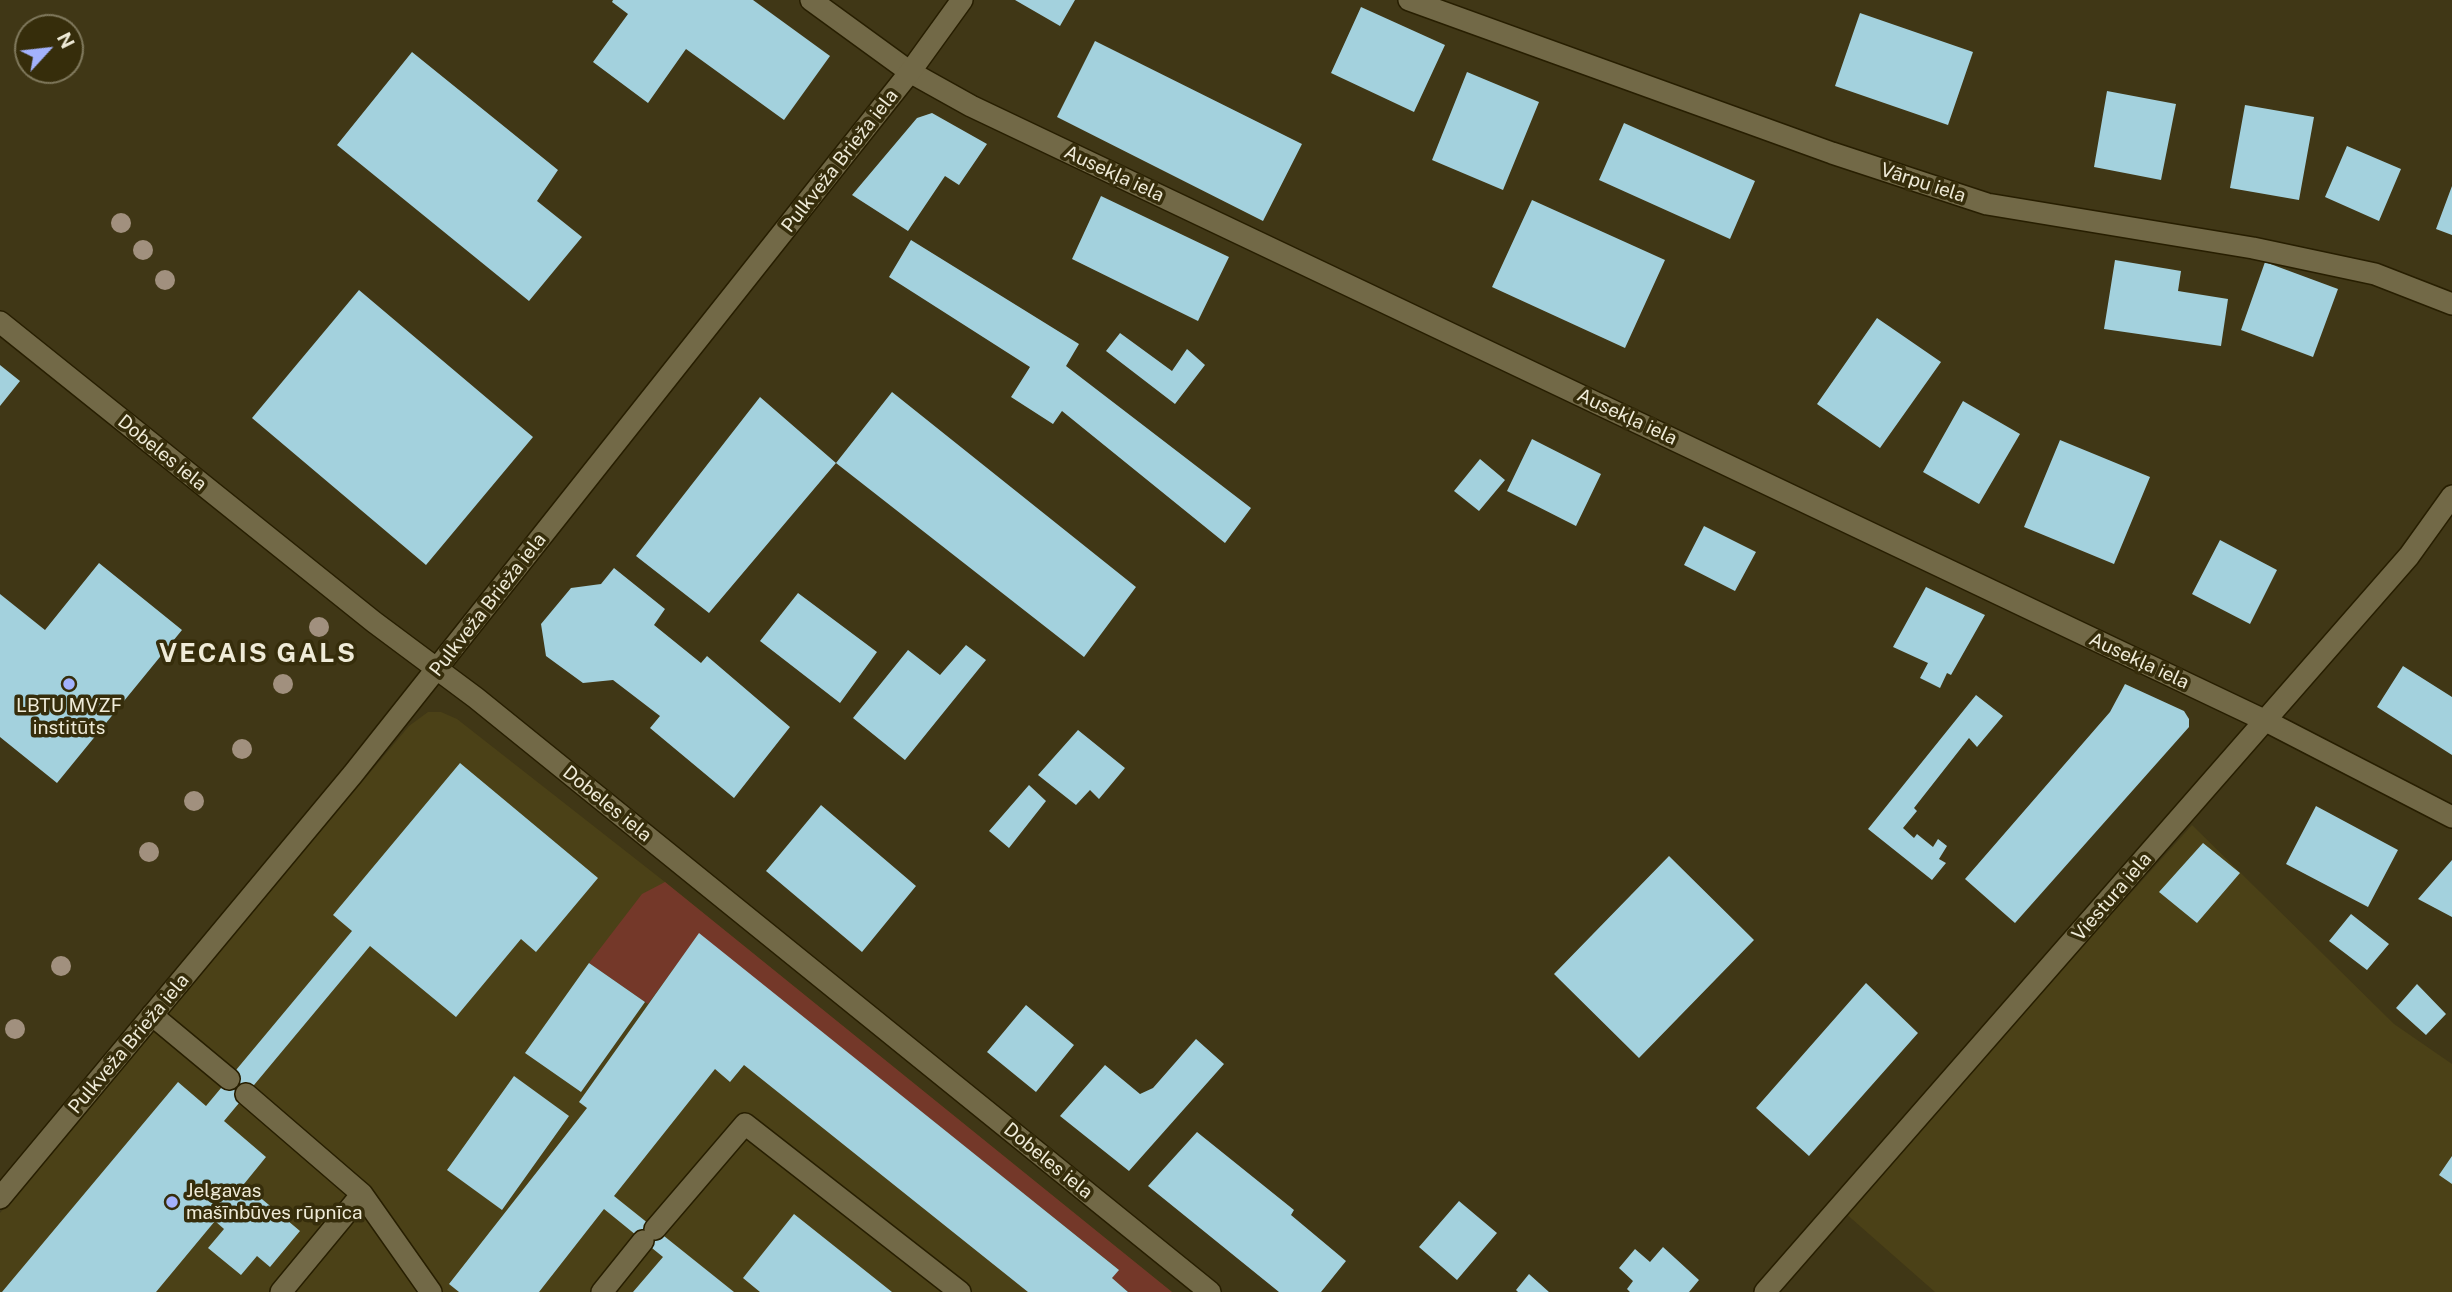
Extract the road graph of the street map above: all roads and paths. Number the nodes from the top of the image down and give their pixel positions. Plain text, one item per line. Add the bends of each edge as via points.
1 (811, 0) edge
2 (962, 0) edge
3 (1409, 0) edge
4 (910, 72) junction
5 (2452, 304) edge
6 (0, 322) edge
7 (2452, 496) edge
8 (436, 670) junction
9 (2266, 721) junction
10 (2452, 817) edge
11 (152, 1015) junction
12 (229, 1079) dead end
13 (246, 1094) dead end
14 (362, 1194) junction
15 (0, 1198) edge
16 (281, 1292) edge
17 (431, 1292) edge
18 (602, 1292) edge
19 (960, 1292) edge
20 (1210, 1292) edge
21 (1765, 1292) edge

1 - 4 street, Ausekļa iela
2 - 4 street, Pulkveža Brieža iela
3 - 5 street, Vārpu iela via 1987,204 2253,248 2375,274
4 - 8 street, Pulkveža Brieža iela
4 - 9 street, Ausekļa iela via 971,106
6 - 8 street, Dobeles iela
7 - 9 street, Viestura iela via 2409,556
8 - 11 street, Pulkveža Brieža iela
8 - 20 street, Dobeles iela
9 - 10 street, Ausekļa iela
9 - 21 street, Viestura iela
11 - 12 street
11 - 15 street, Pulkveža Brieža iela
13 - 14 street
14 - 16 street
14 - 17 street
18 - 19 street via 744,1124

